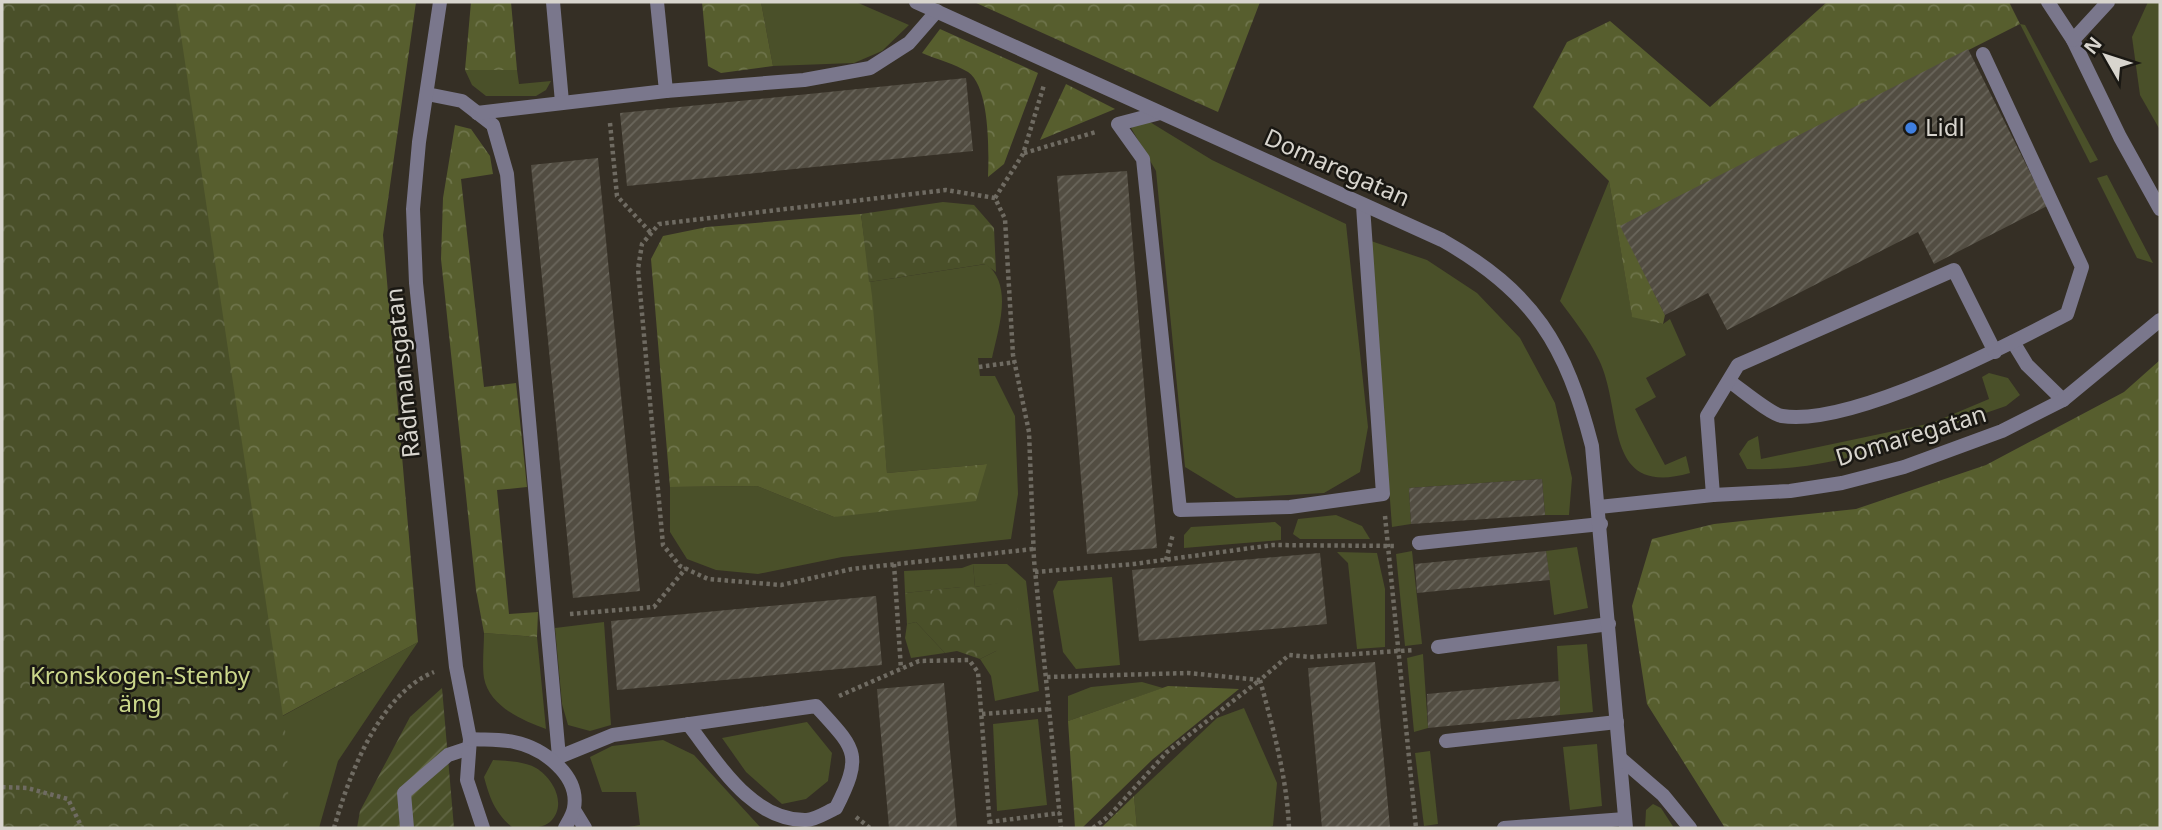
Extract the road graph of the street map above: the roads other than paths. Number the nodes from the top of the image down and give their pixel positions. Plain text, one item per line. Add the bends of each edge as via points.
1 (440, 2) edge
2 (553, 2) edge
3 (657, 2) edge
4 (915, 2) edge
5 (2048, 2) edge
6 (2108, 2) edge
7 (937, 11) junction
8 (2073, 40) junction
9 (1983, 54) dead end
10 (666, 91) junction
11 (427, 94) junction
12 (562, 102) junction
13 (477, 113) junction
14 (1160, 113) junction
15 (1363, 206) junction
16 (2160, 209) edge
17 (2160, 320) edge
18 (2013, 342) junction
19 (1995, 352) junction
20 (1729, 380) junction
21 (2063, 400) junction
22 (1713, 495) junction
23 (1600, 508) junction
24 (1601, 524) junction
25 (1419, 543) dead end
26 (1609, 624) junction
27 (1438, 647) dead end
28 (1617, 722) junction
29 (688, 724) junction
30 (1446, 741) dead end
31 (470, 744) junction
32 (1620, 758) junction
33 (574, 810) junction
34 (1625, 823) edge
35 (407, 828) edge
36 (483, 828) edge
37 (565, 828) edge
38 (585, 828) edge
39 (1504, 828) edge
40 (1690, 828) edge

1 - 11 street, Rådmansgatan
2 - 12 street
3 - 10 street
4 - 7 street, Domaregatan
5 - 8 street
6 - 8 street
7 - 10 street via 909,43 870,68 804,80
7 - 14 street, Domaregatan
8 - 16 street
9 - 18 street via 2082,267 2067,314
10 - 12 street
11 - 13 street via 462,101
11 - 31 street, Rådmansgatan via 413,209 416,283 456,667
12 - 13 street
13 - 29 street via 493,125 507,174 559,757 613,735
14 - 15 street, Domaregatan
14 - 15 street via 1118,124 1143,159 1180,510 1290,508 1382,494
15 - 23 street, Domaregatan via 1483,263 1516,292 1542,324 1564,359 1580,398
17 - 21 street, Domaregatan
18 - 19 street
18 - 21 street via 2027,365
19 - 20 street via 1837,414 1780,416
19 - 20 street via 1954,270 1738,365
20 - 22 street via 1707,416
21 - 22 street, Domaregatan via 2002,431 1904,467 1790,491
22 - 23 street, Domaregatan
23 - 24 street, Domaregatan
24 - 25 street
24 - 26 street, Domaregatan
26 - 27 street
26 - 28 street, Domaregatan
28 - 30 street
28 - 32 street, Domaregatan
29 - 29 street via 739,789 774,813 807,820 836,808 853,774 849,743 816,706
31 - 33 street via 515,742 550,758 574,789
31 - 35 street via 448,755 404,793
31 - 36 street, Rådmansgatan via 467,779
32 - 34 street, Domaregatan
32 - 40 street via 1663,795
33 - 37 street
33 - 38 street
34 - 39 street

